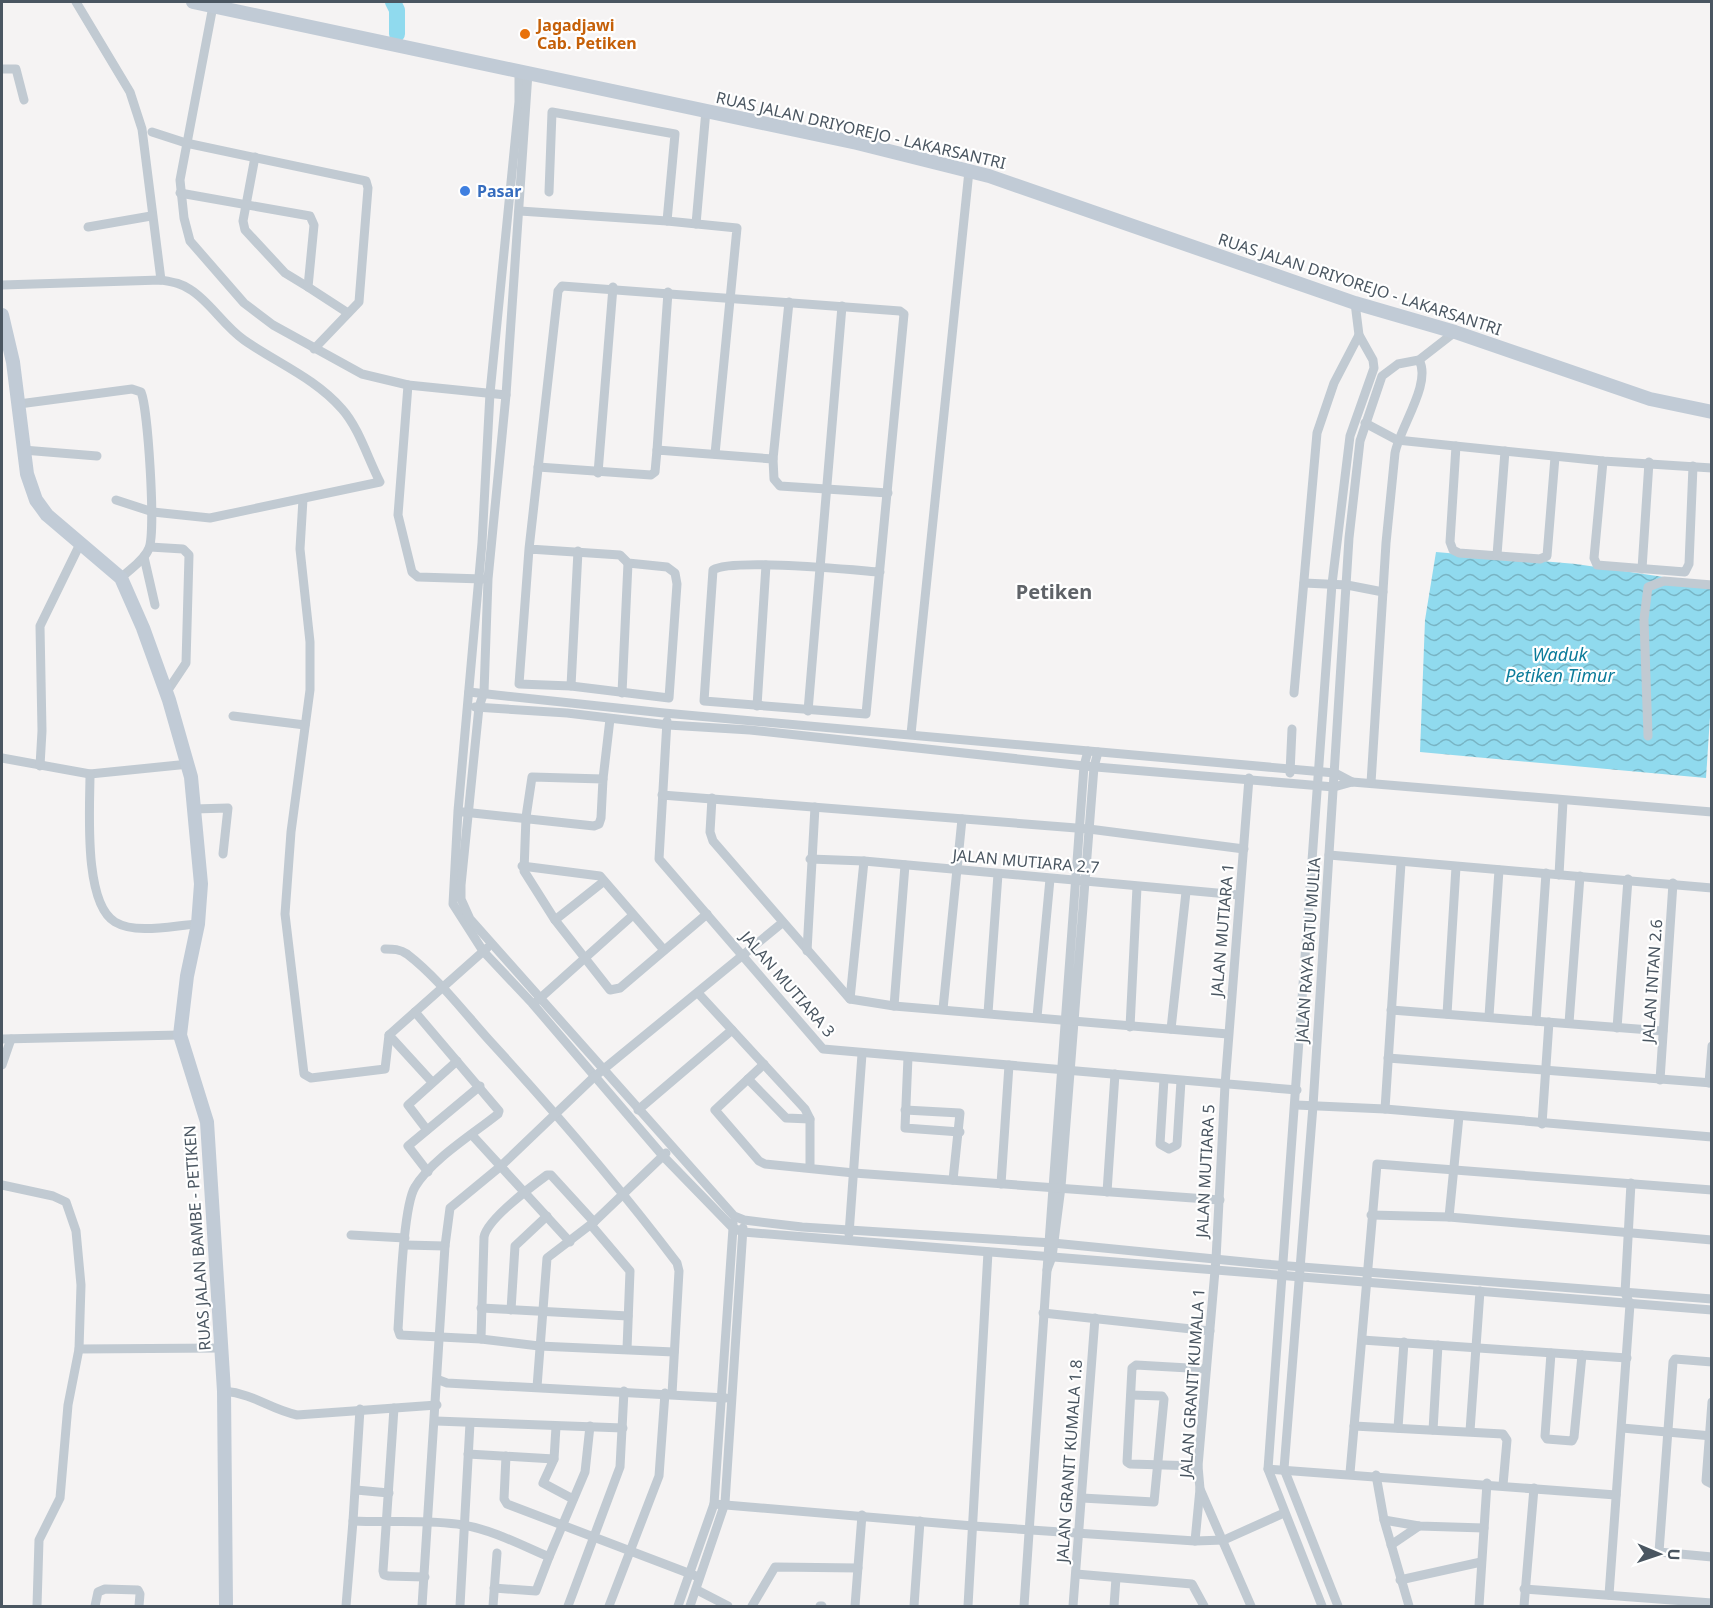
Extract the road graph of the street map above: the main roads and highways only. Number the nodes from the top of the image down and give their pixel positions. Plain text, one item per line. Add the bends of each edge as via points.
1 (193, 2) edge
2 (2, 315) edge
3 (1712, 412) edge
4 (226, 1606) edge

1 - 3 main road, RUAS JALAN DRIYOREJO - LAKARSANTRI via 706,110 969,171 1650,399
2 - 4 main road, RUAS JALAN BAMBE - PETIKEN via 13,362 27,474 36,500 47,515 121,578 143,628 189,764 201,884 180,1035 207,1122 224,1391

